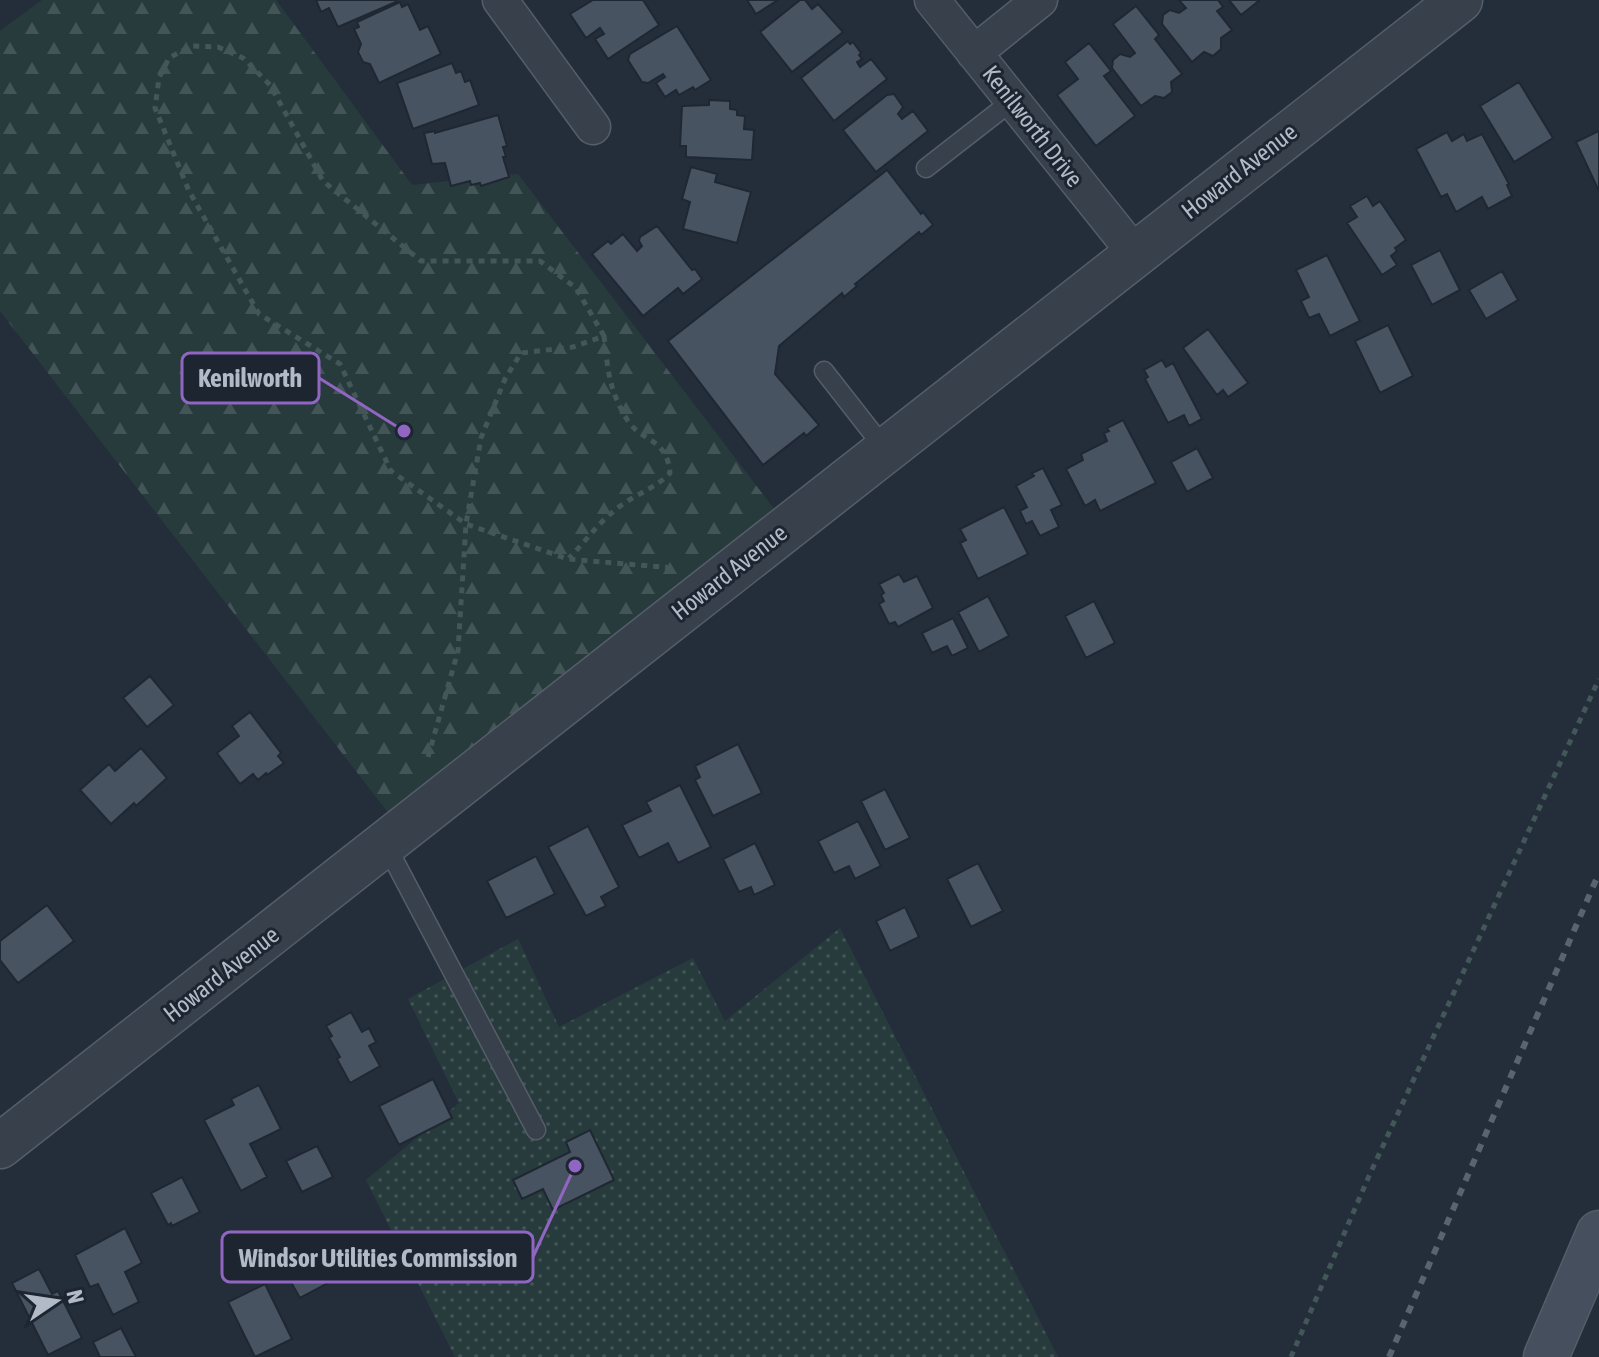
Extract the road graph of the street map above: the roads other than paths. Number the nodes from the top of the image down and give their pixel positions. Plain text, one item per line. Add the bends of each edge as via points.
1 (500, 0) edge
2 (932, 0) edge
3 (1040, 0) edge
4 (1460, 0) edge
5 (974, 53) junction
6 (1012, 101) junction
7 (593, 127) dead end
8 (926, 168) dead end
9 (1134, 252) junction
10 (824, 371) dead end
11 (885, 449) junction
12 (386, 845) junction
13 (536, 1130) dead end
14 (0, 1146) edge
15 (1599, 1233) edge
16 (1546, 1357) edge

1 - 7 street
2 - 5 street, Kenilworth Drive
3 - 5 street
4 - 9 street, Howard Avenue
5 - 6 street, Kenilworth Drive
6 - 8 lane
6 - 9 street, Kenilworth Drive
9 - 11 street, Howard Avenue
10 - 11 lane
11 - 12 street, Howard Avenue
12 - 13 lane
12 - 14 street, Howard Avenue
15 - 16 main road

